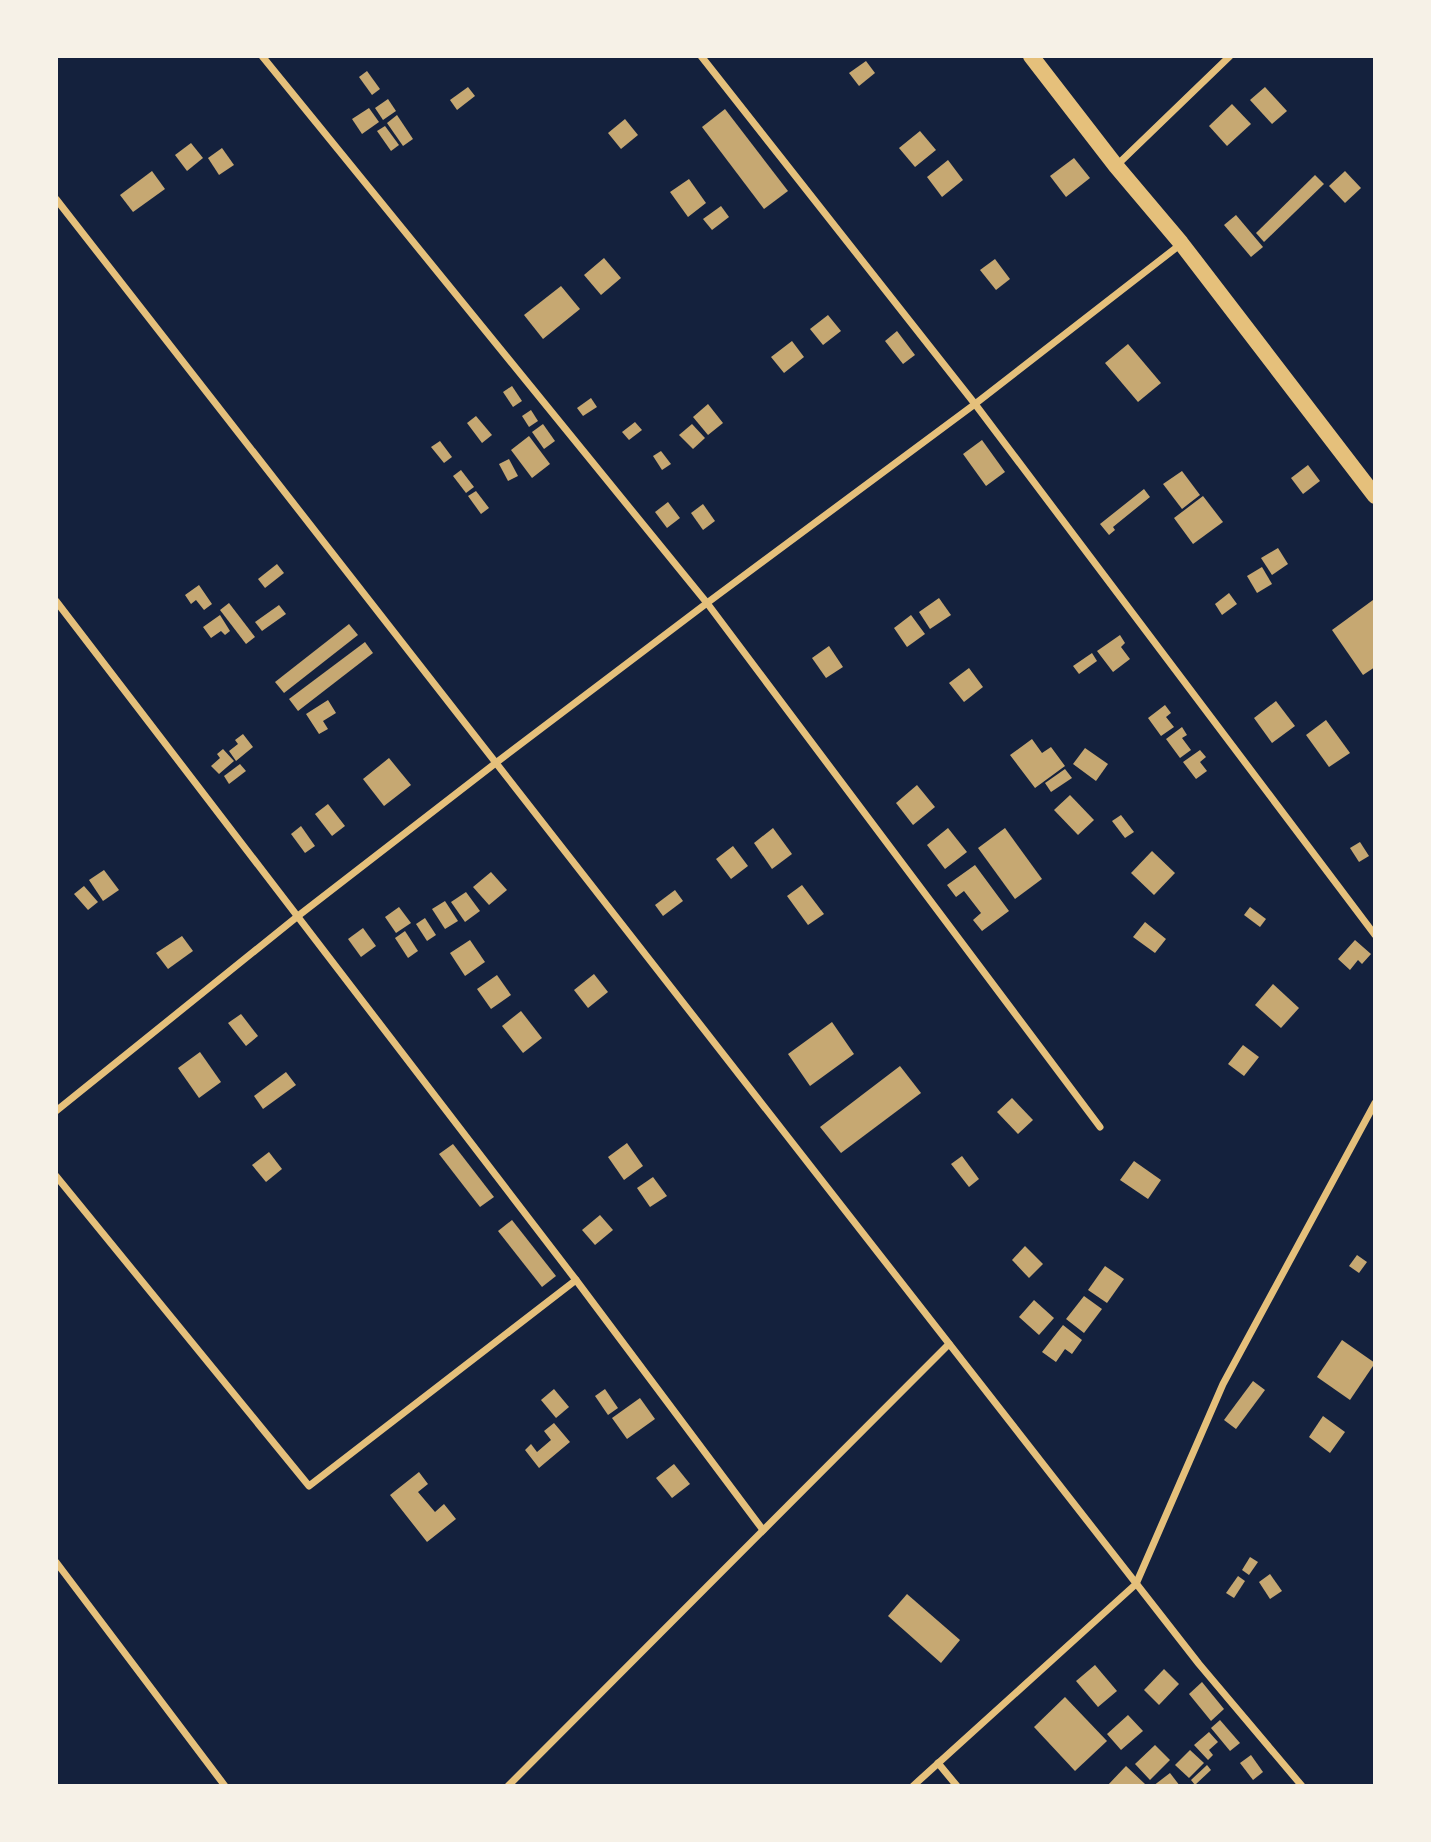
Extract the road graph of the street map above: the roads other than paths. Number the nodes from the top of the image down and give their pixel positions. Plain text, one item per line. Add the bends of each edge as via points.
1 (262, 56) edge
2 (701, 56) edge
3 (1031, 56) edge
4 (1230, 56) edge
5 (1116, 166) junction
6 (56, 199) edge
7 (1181, 243) junction
8 (975, 404) junction
9 (1375, 496) edge
10 (56, 601) edge
11 (707, 603) junction
12 (497, 762) junction
13 (298, 916) junction
14 (1375, 935) edge
15 (1375, 1103) edge
16 (56, 1111) edge
17 (1100, 1127) dead end
18 (56, 1176) edge
19 (576, 1280) junction
20 (949, 1344) junction
21 (763, 1530) junction
22 (56, 1562) edge
23 (1136, 1584) junction
24 (939, 1763) junction
25 (225, 1786) edge
26 (508, 1786) edge
27 (913, 1786) edge
28 (957, 1786) edge
29 (1302, 1786) edge

1 - 11 street
2 - 8 street
3 - 5 main road
4 - 5 street
5 - 7 main road
6 - 12 street
7 - 8 street
7 - 9 main road
8 - 11 street
8 - 14 street
10 - 13 street
11 - 12 street
11 - 17 street
12 - 13 street
12 - 20 street
13 - 16 street
13 - 19 street
15 - 23 street via 1223,1384
18 - 19 street via 309,1486
19 - 21 street
20 - 21 street
20 - 23 street
21 - 26 street
22 - 25 street
23 - 24 street
23 - 29 street
24 - 27 street
24 - 28 street

